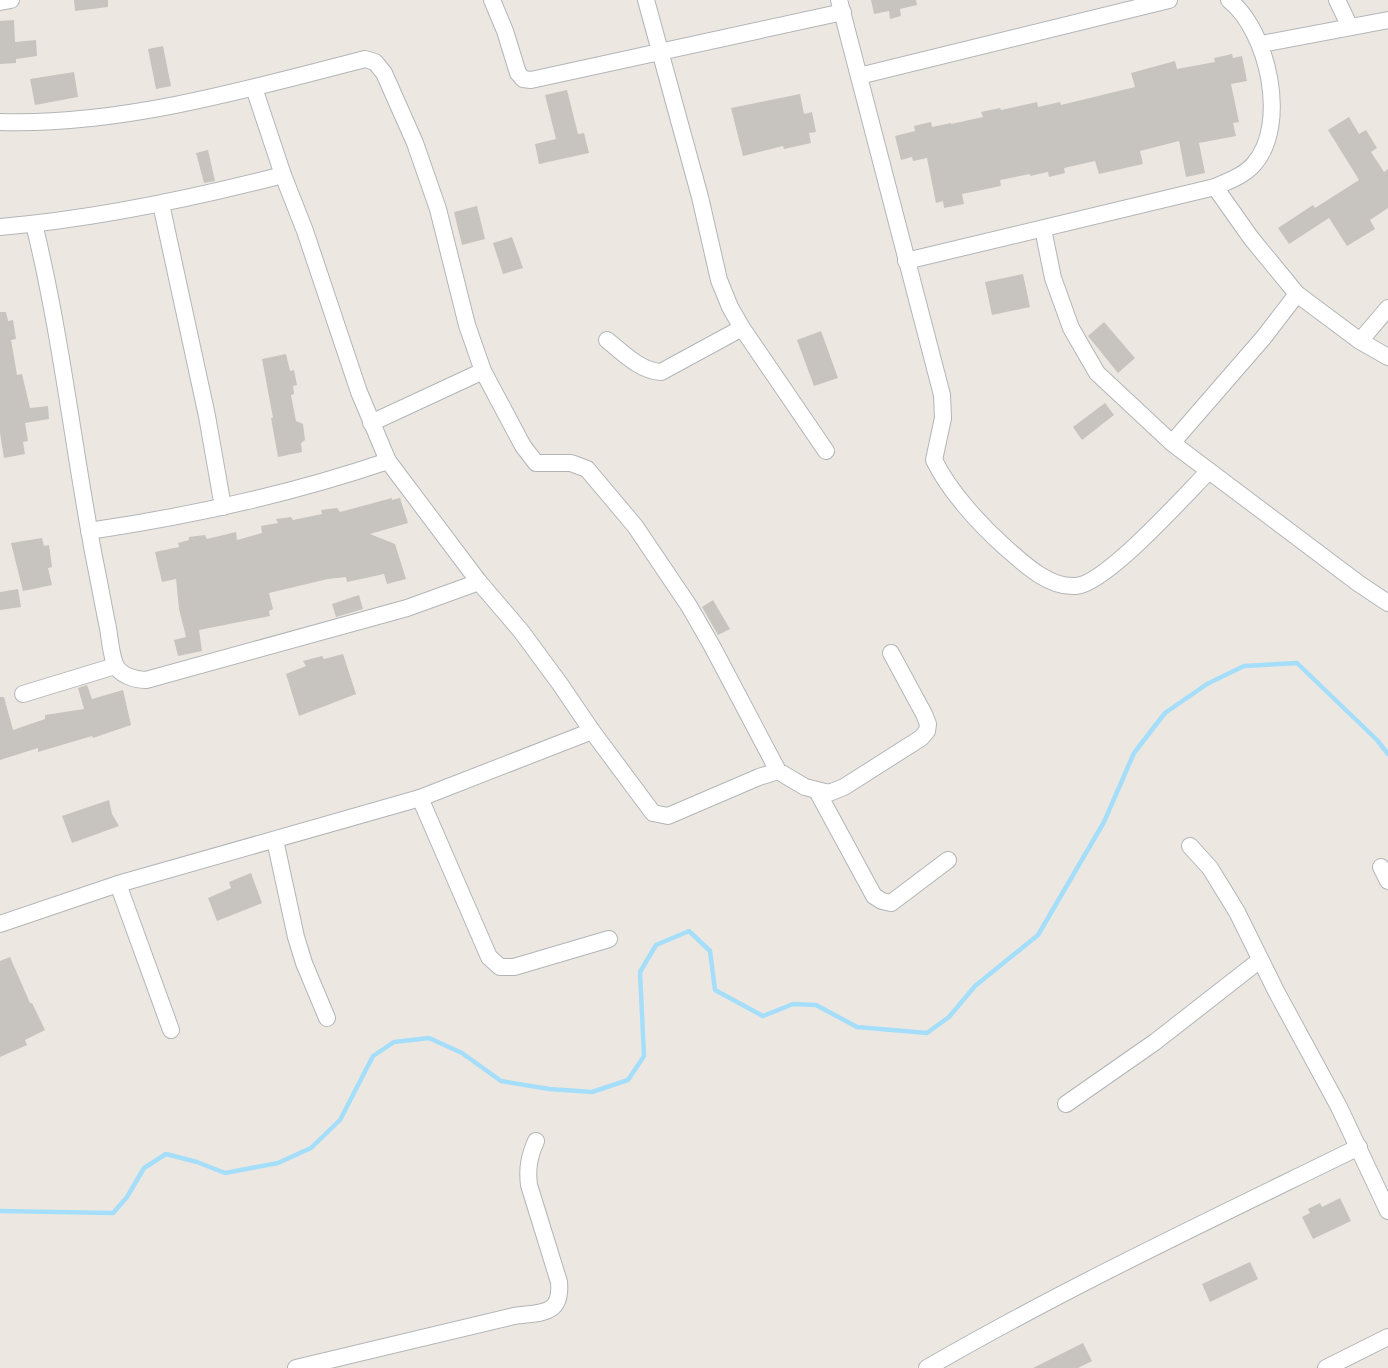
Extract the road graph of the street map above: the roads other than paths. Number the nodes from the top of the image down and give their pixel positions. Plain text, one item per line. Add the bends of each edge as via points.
1 (11, 0) edge
2 (492, 0) edge
3 (646, 0) edge
4 (1170, 0) edge
5 (1229, 0) edge
6 (1337, 0) edge
7 (0, 2) edge
8 (841, 6) edge
9 (1388, 20) edge
10 (1350, 27) junction
11 (1261, 44) junction
12 (660, 51) junction
13 (859, 76) junction
14 (254, 88) junction
15 (0, 122) edge
16 (283, 175) junction
17 (1215, 188) junction
18 (161, 204) junction
19 (34, 224) junction
20 (0, 227) edge
21 (1043, 229) junction
22 (906, 261) junction
23 (1297, 294) junction
24 (1388, 308) edge
25 (742, 328) junction
26 (607, 340) dead end
27 (1360, 341) junction
28 (1388, 357) edge
29 (483, 371) junction
30 (371, 423) junction
31 (1172, 443) junction
32 (826, 451) dead end
33 (388, 460) junction
34 (1209, 471) junction
35 (223, 507) junction
36 (89, 531) junction
37 (479, 582) junction
38 (1388, 603) edge
39 (891, 653) dead end
40 (115, 666) junction
41 (23, 694) dead end
42 (592, 731) junction
43 (778, 771) junction
44 (817, 790) junction
45 (420, 798) junction
46 (275, 840) junction
47 (1190, 846) dead end
48 (948, 860) dead end
49 (118, 884) junction
50 (0, 924) edge
51 (609, 939) dead end
52 (1260, 960) junction
53 (327, 1018) dead end
54 (171, 1030) dead end
55 (1066, 1104) dead end
56 (536, 1141) dead end
57 (1359, 1147) junction
58 (1388, 1211) edge
59 (1388, 1337) edge
60 (296, 1368) edge
61 (927, 1368) edge
62 (1326, 1368) edge

1 - 7 street
2 - 12 street via 523,79
3 - 12 street
4 - 13 street
5 - 11 street via 1238,7
6 - 10 street
8 - 12 street
8 - 13 street
9 - 10 street
10 - 11 street
11 - 17 street via 1270,80 1272,116 1264,149 1254,165
12 - 25 street via 719,280
13 - 22 street
14 - 15 street via 89,117
14 - 16 street
14 - 29 street via 364,59 375,62 384,73 438,209 467,325
16 - 18 street
16 - 30 street
17 - 21 street
17 - 23 street
18 - 19 street
18 - 35 street
19 - 20 street
19 - 36 street via 48,281
21 - 22 street
21 - 31 street via 1053,278 1071,328 1097,373
22 - 34 street via 942,395 943,418 934,460 946,482 985,527 1028,567 1061,584 1077,586 1090,582 1114,566
23 - 27 street
23 - 31 street
24 - 27 street
25 - 26 street via 660,372 639,365
25 - 32 street
27 - 28 street
29 - 30 street
29 - 43 street via 532,460 539,464 571,463 587,469 635,526 712,646
30 - 33 street
31 - 34 street
33 - 35 street via 319,484
33 - 37 street
34 - 38 street
35 - 36 street
36 - 40 street
37 - 40 street via 407,608 146,680 129,676
37 - 42 street via 521,631
39 - 44 street via 924,714 927,731 844,787 829,793
40 - 41 street
42 - 43 street via 653,813 660,816
42 - 45 street
43 - 44 street
44 - 48 street via 874,896 882,901 891,903
45 - 46 street
45 - 51 street via 489,957 500,967 514,967
46 - 49 street
46 - 53 street via 296,937
47 - 52 street via 1210,867
49 - 50 street
49 - 54 street
52 - 55 street via 1155,1042
52 - 57 street
56 - 60 street via 527,1170 559,1282 557,1305 547,1311
57 - 58 street
57 - 61 street via 1154,1248
59 - 62 street

